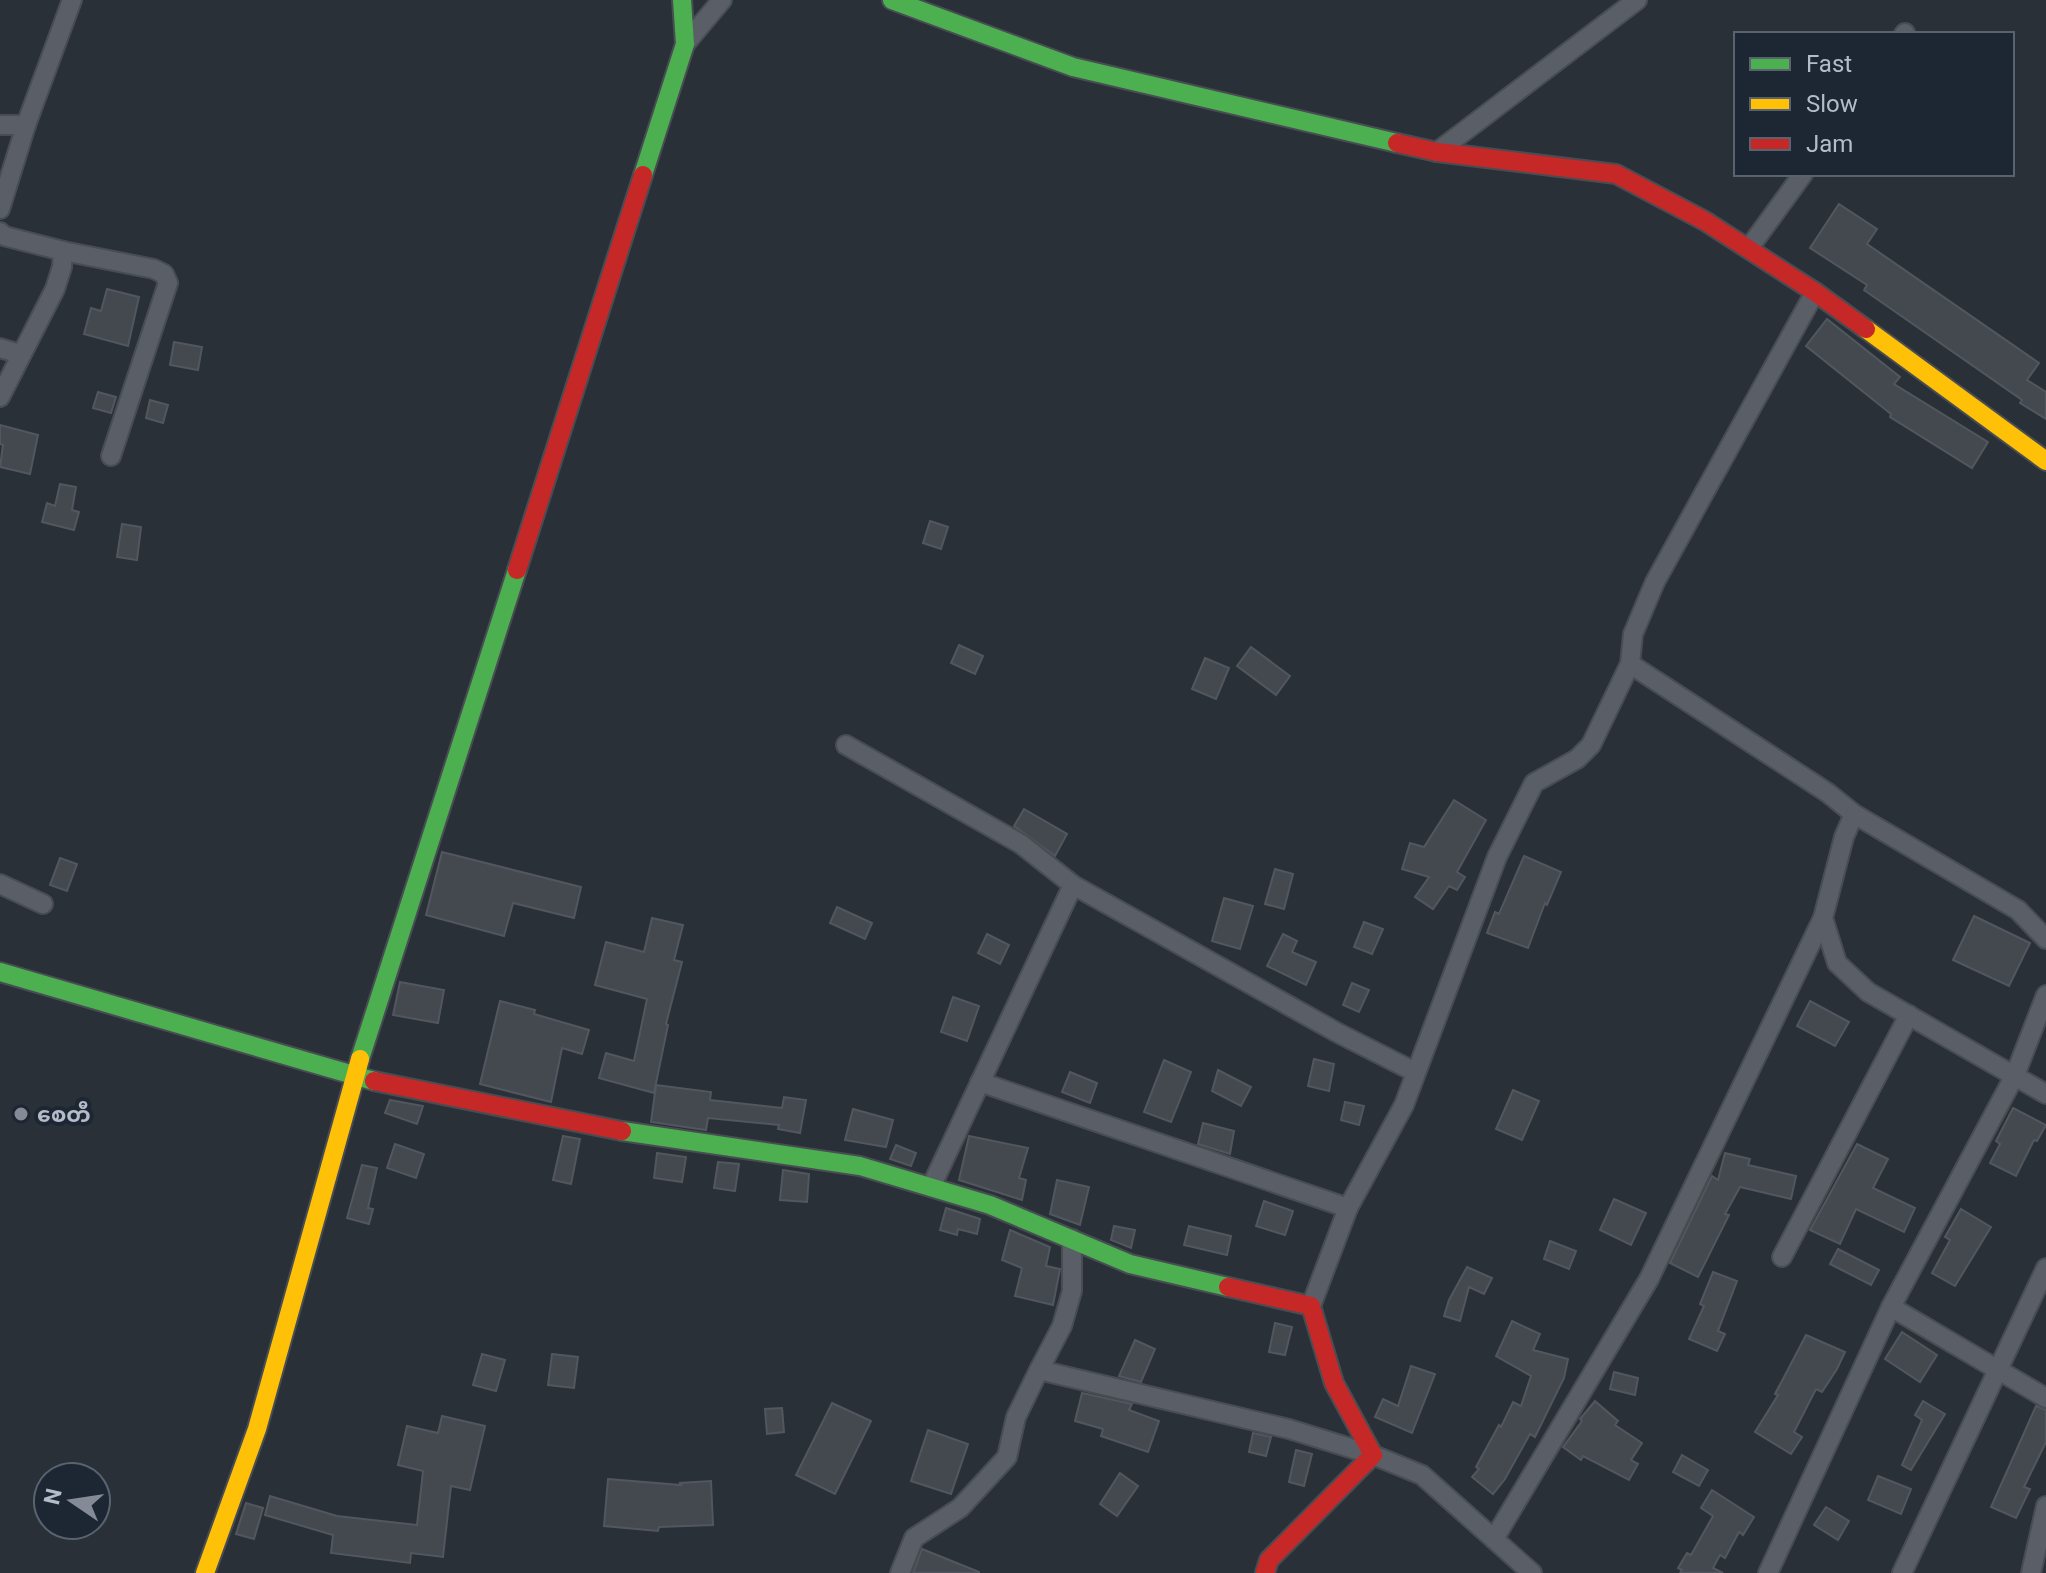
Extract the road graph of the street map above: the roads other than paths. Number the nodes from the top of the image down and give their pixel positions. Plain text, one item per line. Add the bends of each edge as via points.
1 (72, 0) edge
2 (682, 0) edge
3 (722, 0) edge
4 (892, 0) edge
5 (1637, 0) edge
6 (685, 44) junction
7 (0, 125) edge
8 (26, 125) junction
9 (1437, 152) junction
10 (1802, 176) edge
11 (0, 209) edge
12 (0, 232) edge
13 (1749, 248) junction
14 (63, 251) junction
15 (1815, 292) junction
16 (0, 348) edge
17 (20, 354) junction
18 (0, 397) edge
19 (111, 456) dead end
20 (2046, 461) edge
21 (1630, 664) junction
22 (846, 745) dead end
23 (1854, 814) junction
24 (0, 884) edge
25 (1073, 885) junction
26 (43, 904) dead end
27 (1823, 918) junction
28 (2046, 939) edge
29 (0, 972) edge
30 (2046, 995) edge
31 (1909, 1015) junction
32 (1415, 1072) junction
33 (2015, 1075) junction
34 (354, 1077) junction
35 (980, 1082) junction
36 (2046, 1094) edge
37 (931, 1187) junction
38 (1348, 1208) junction
39 (1072, 1239) junction
40 (1782, 1257) dead end
41 (2046, 1268) edge
42 (1311, 1306) junction
43 (1891, 1307) junction
44 (1997, 1369) junction
45 (1039, 1370) junction
46 (2046, 1398) edge
47 (1373, 1455) junction
48 (2046, 1506) edge
49 (2043, 1530) edge
50 (1494, 1539) junction
51 (205, 1573) edge
52 (900, 1573) edge
53 (1265, 1573) edge
54 (1532, 1573) edge
55 (1768, 1573) edge
56 (1902, 1573) edge
57 (2031, 1573) edge

1 - 8 street
2 - 6 street
3 - 6 street
4 - 9 street via 1073,67
5 - 9 street
6 - 34 street
7 - 8 street
8 - 11 street
9 - 13 street via 1616,174
10 - 13 street
12 - 14 street
13 - 15 street
14 - 17 street via 55,289
14 - 19 street via 154,269 168,283
15 - 20 street
15 - 21 street via 1655,582 1633,634
16 - 17 street
17 - 18 street
21 - 23 street
21 - 32 street via 1591,745 1534,783 1497,857
22 - 25 street via 1021,844
23 - 27 street
23 - 28 street via 2018,910
24 - 26 street
25 - 32 street
25 - 35 street
27 - 31 street via 1837,963 1868,992
27 - 50 street via 1649,1279
29 - 34 street
30 - 33 street
31 - 33 street
31 - 40 street
32 - 38 street via 1404,1105
33 - 36 street
33 - 43 street
34 - 37 street via 650,1137 860,1166
34 - 51 street via 257,1429
35 - 37 street
35 - 38 street
37 - 39 street
38 - 42 street
39 - 42 street via 1130,1264
39 - 45 street via 1072,1291 1062,1326
41 - 44 street
42 - 47 street via 1334,1383
43 - 44 street
43 - 55 street
44 - 46 street
44 - 56 street
45 - 47 street via 1289,1429
45 - 52 street via 1016,1417 1007,1457 960,1508 914,1538
47 - 50 street via 1422,1475
47 - 53 street via 1269,1560
48 - 49 street
49 - 57 street
50 - 54 street

